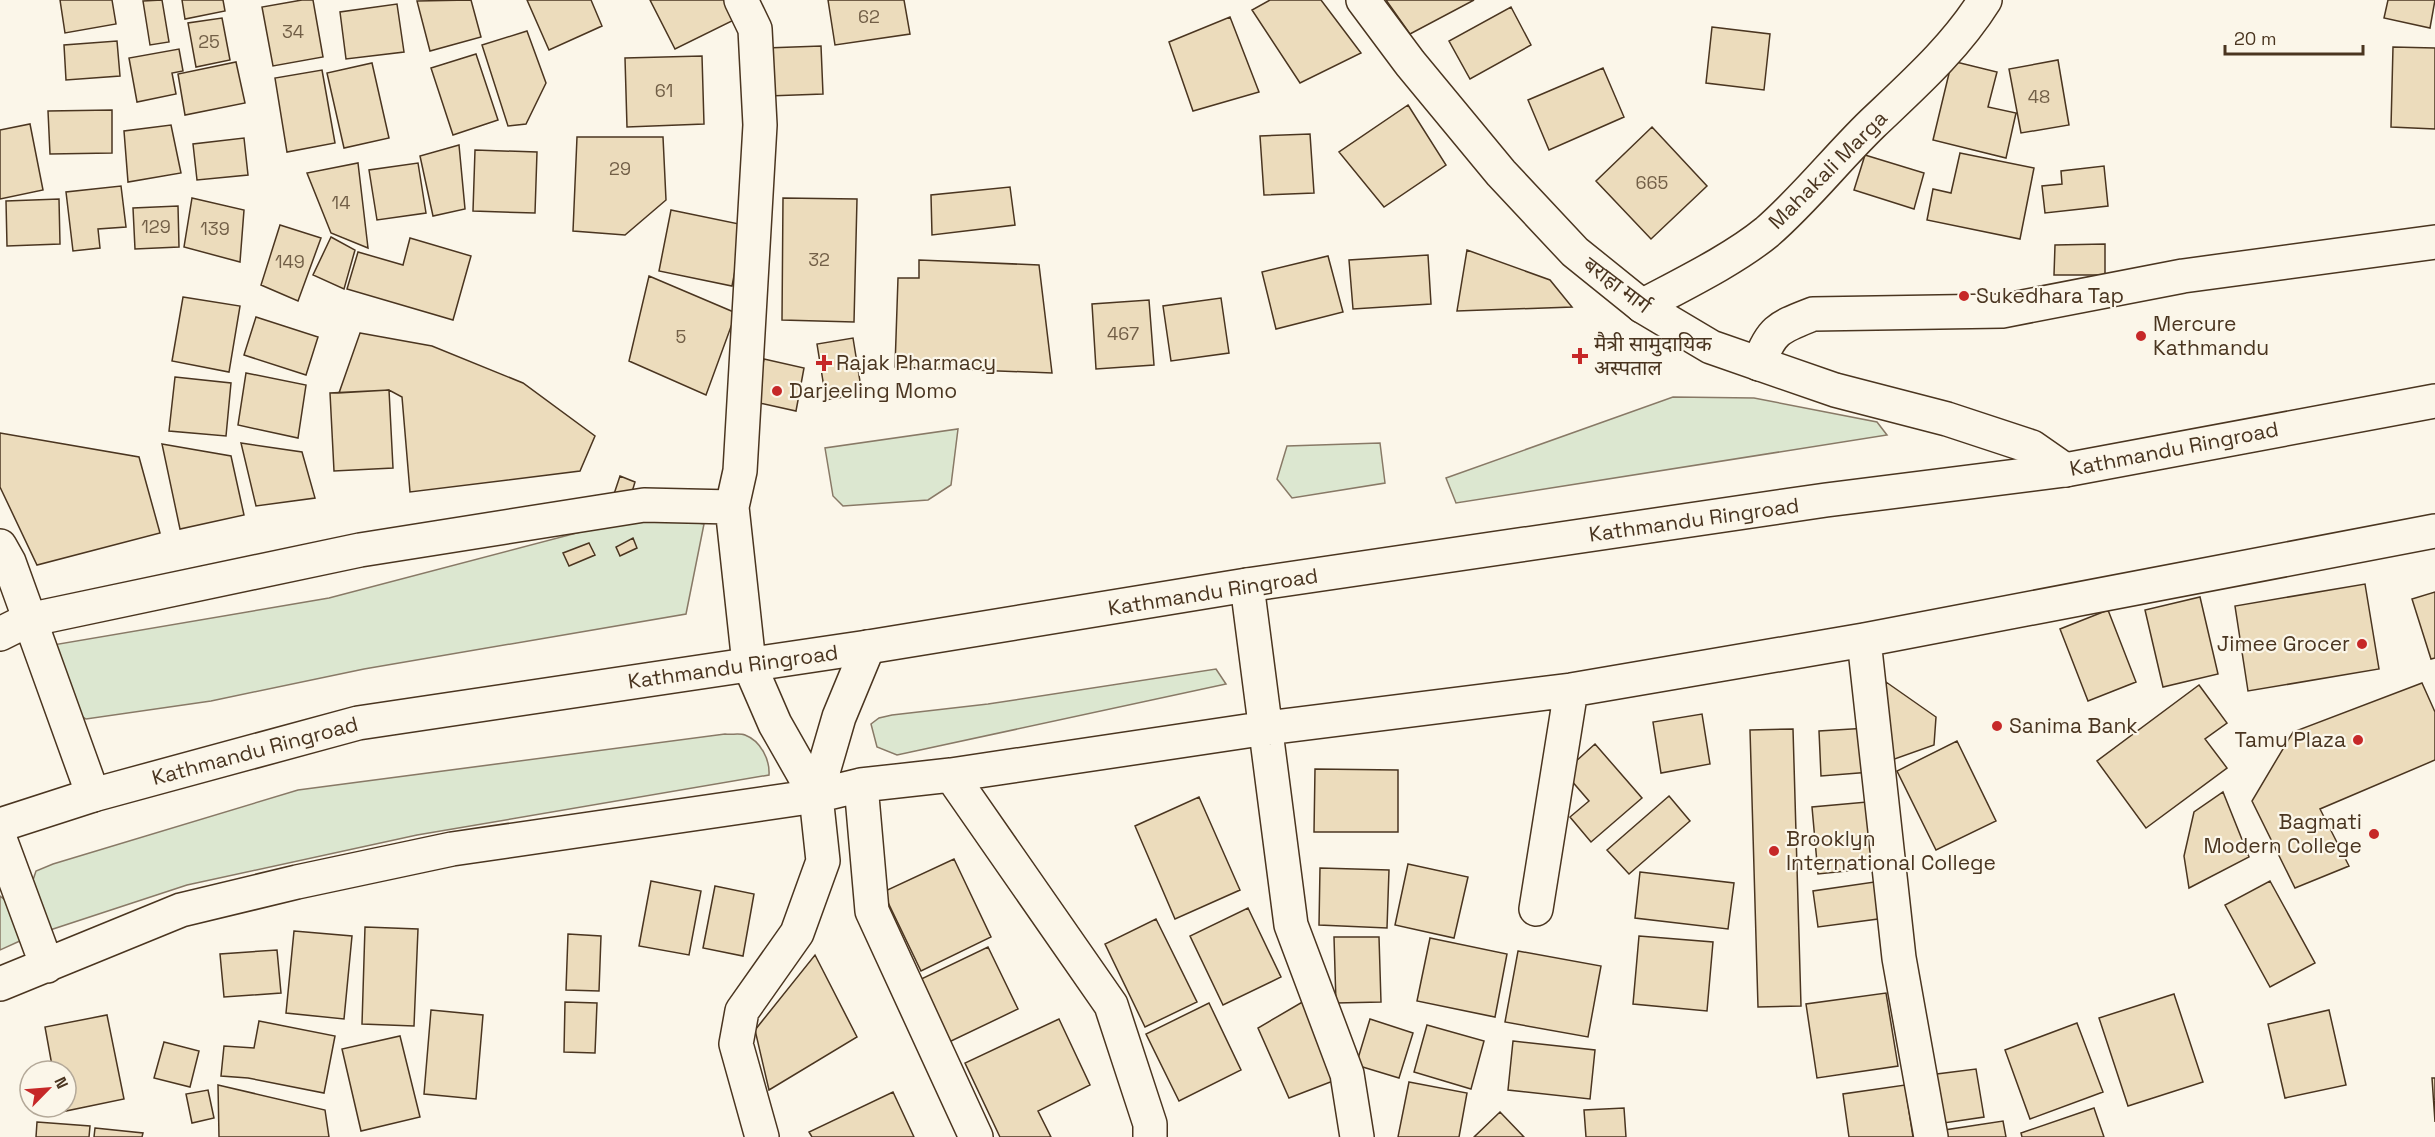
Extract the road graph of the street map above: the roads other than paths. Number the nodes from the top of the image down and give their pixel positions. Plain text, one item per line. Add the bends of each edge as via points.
1 (741, 0) edge
2 (1363, 0) edge
3 (1985, 0) edge
4 (2435, 242) edge
5 (1642, 306) junction
6 (1759, 364) junction
7 (2435, 401) edge
8 (2065, 470) junction
9 (732, 507) junction
10 (2435, 531) edge
11 (3, 555) edge
12 (1247, 585) junction
13 (14, 627) edge
14 (1864, 640) junction
15 (868, 647) junction
16 (749, 664) junction
17 (1571, 690) junction
18 (1267, 728) junction
19 (951, 775) junction
20 (861, 785) junction
21 (93, 795) junction
22 (816, 796) junction
23 (0, 825) edge
24 (0, 839) edge
25 (1536, 909) dead end
26 (47, 966) junction
27 (0, 984) edge
28 (762, 1137) edge
29 (976, 1137) edge
30 (1150, 1137) edge
31 (1356, 1137) edge
32 (1931, 1137) edge

1 - 9 main road via 755,29 760,125 741,459
2 - 5 main road, बराहा मार्ग via 1501,173 1575,252
3 - 5 main road, Mahakali Marga via 1949,50 1766,233
4 - 6 main road via 2183,276 2002,311 1812,314 1786,324 1767,341
5 - 6 main road, बराहा मार्ग via 1711,348
6 - 8 main road, बराहा मार्ग via 2032,447
7 - 8 main road, Kathmandu Ringroad
8 - 12 main road, Kathmandu Ringroad via 1815,502
9 - 13 main road via 644,505 384,546
9 - 16 main road
10 - 14 main road
11 - 13 main road
12 - 15 main road, Kathmandu Ringroad
12 - 18 main road
13 - 21 main road
14 - 17 main road
14 - 32 main road via 1899,958
15 - 16 main road, Kathmandu Ringroad
15 - 22 main road via 839,717
16 - 21 main road, Kathmandu Ringroad via 358,723
16 - 22 main road via 775,724
17 - 18 main road
17 - 25 main road
18 - 19 main road
18 - 31 main road via 1291,926 1347,1074
19 - 20 main road
19 - 30 main road via 1111,1005 1150,1124
20 - 22 main road
20 - 29 main road via 872,911
21 - 23 main road, Kathmandu Ringroad
22 - 26 main road via 452,849 297,882 181,910
22 - 28 main road via 823,861 797,933 742,1011 736,1044
24 - 26 main road
26 - 27 main road

